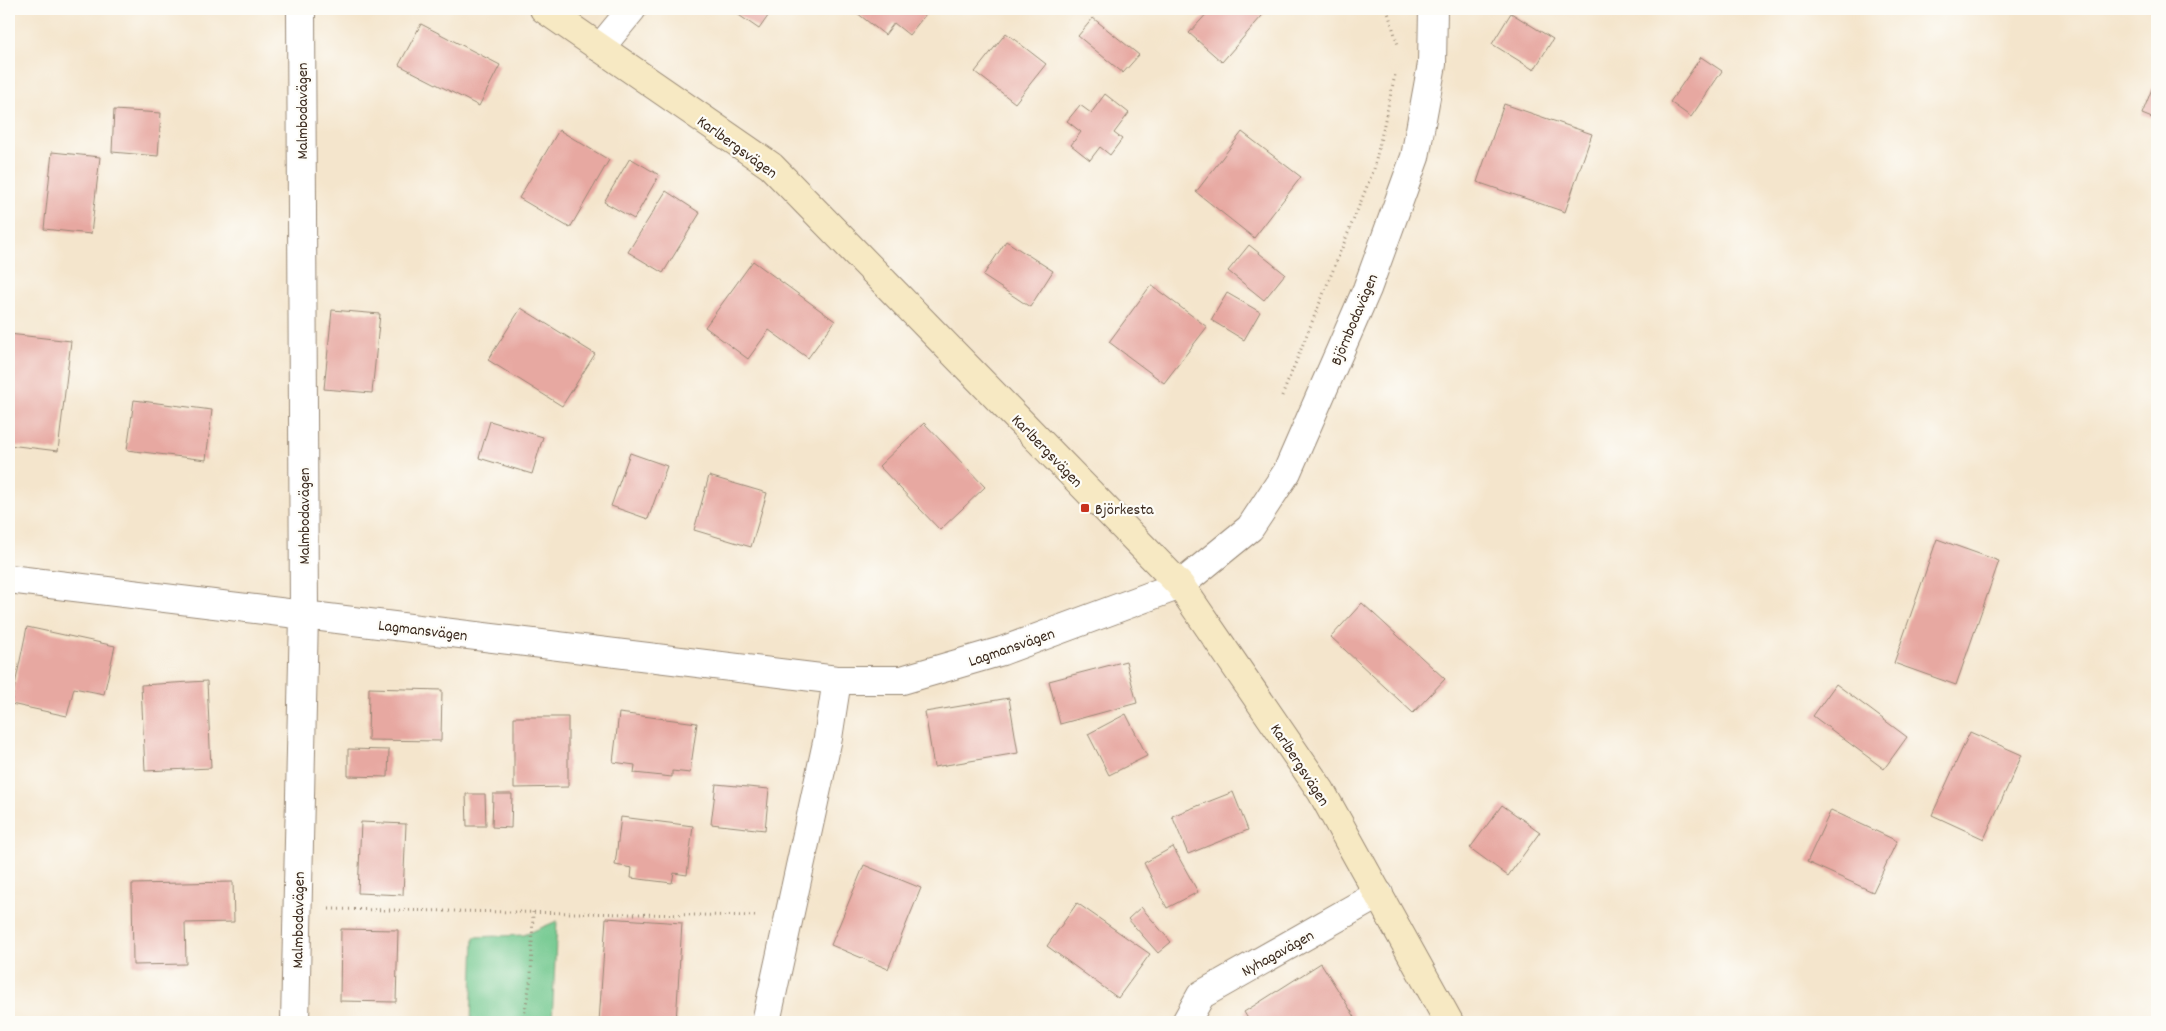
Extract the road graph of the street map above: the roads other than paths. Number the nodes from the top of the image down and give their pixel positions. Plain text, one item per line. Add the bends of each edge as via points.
1 (301, 9) edge
2 (544, 9) edge
3 (632, 9) edge
4 (1433, 9) edge
5 (600, 48) junction
6 (9, 579) edge
7 (1180, 585) junction
8 (304, 614) junction
9 (837, 680) junction
10 (1379, 894) junction
11 (295, 1022) edge
12 (766, 1022) edge
13 (1186, 1022) edge
14 (1449, 1022) edge

1 - 8 street, Malmbodavägen
2 - 5 street, Karlbergsvägen
3 - 5 street
4 - 7 street, Björnbodavägen via 1432,64 1415,157 1367,289 1287,472 1250,528
5 - 7 street, Karlbergsvägen via 771,166
6 - 8 street, Lagmansvägen
7 - 9 street, Lagmansvägen via 1002,651 902,680
7 - 10 street, Karlbergsvägen via 1321,791
8 - 9 street, Lagmansvägen
8 - 11 street, Malmbodavägen
9 - 12 street via 828,738
10 - 13 street, Nyhagavägen via 1201,995
10 - 14 street, Karlbergsvägen

